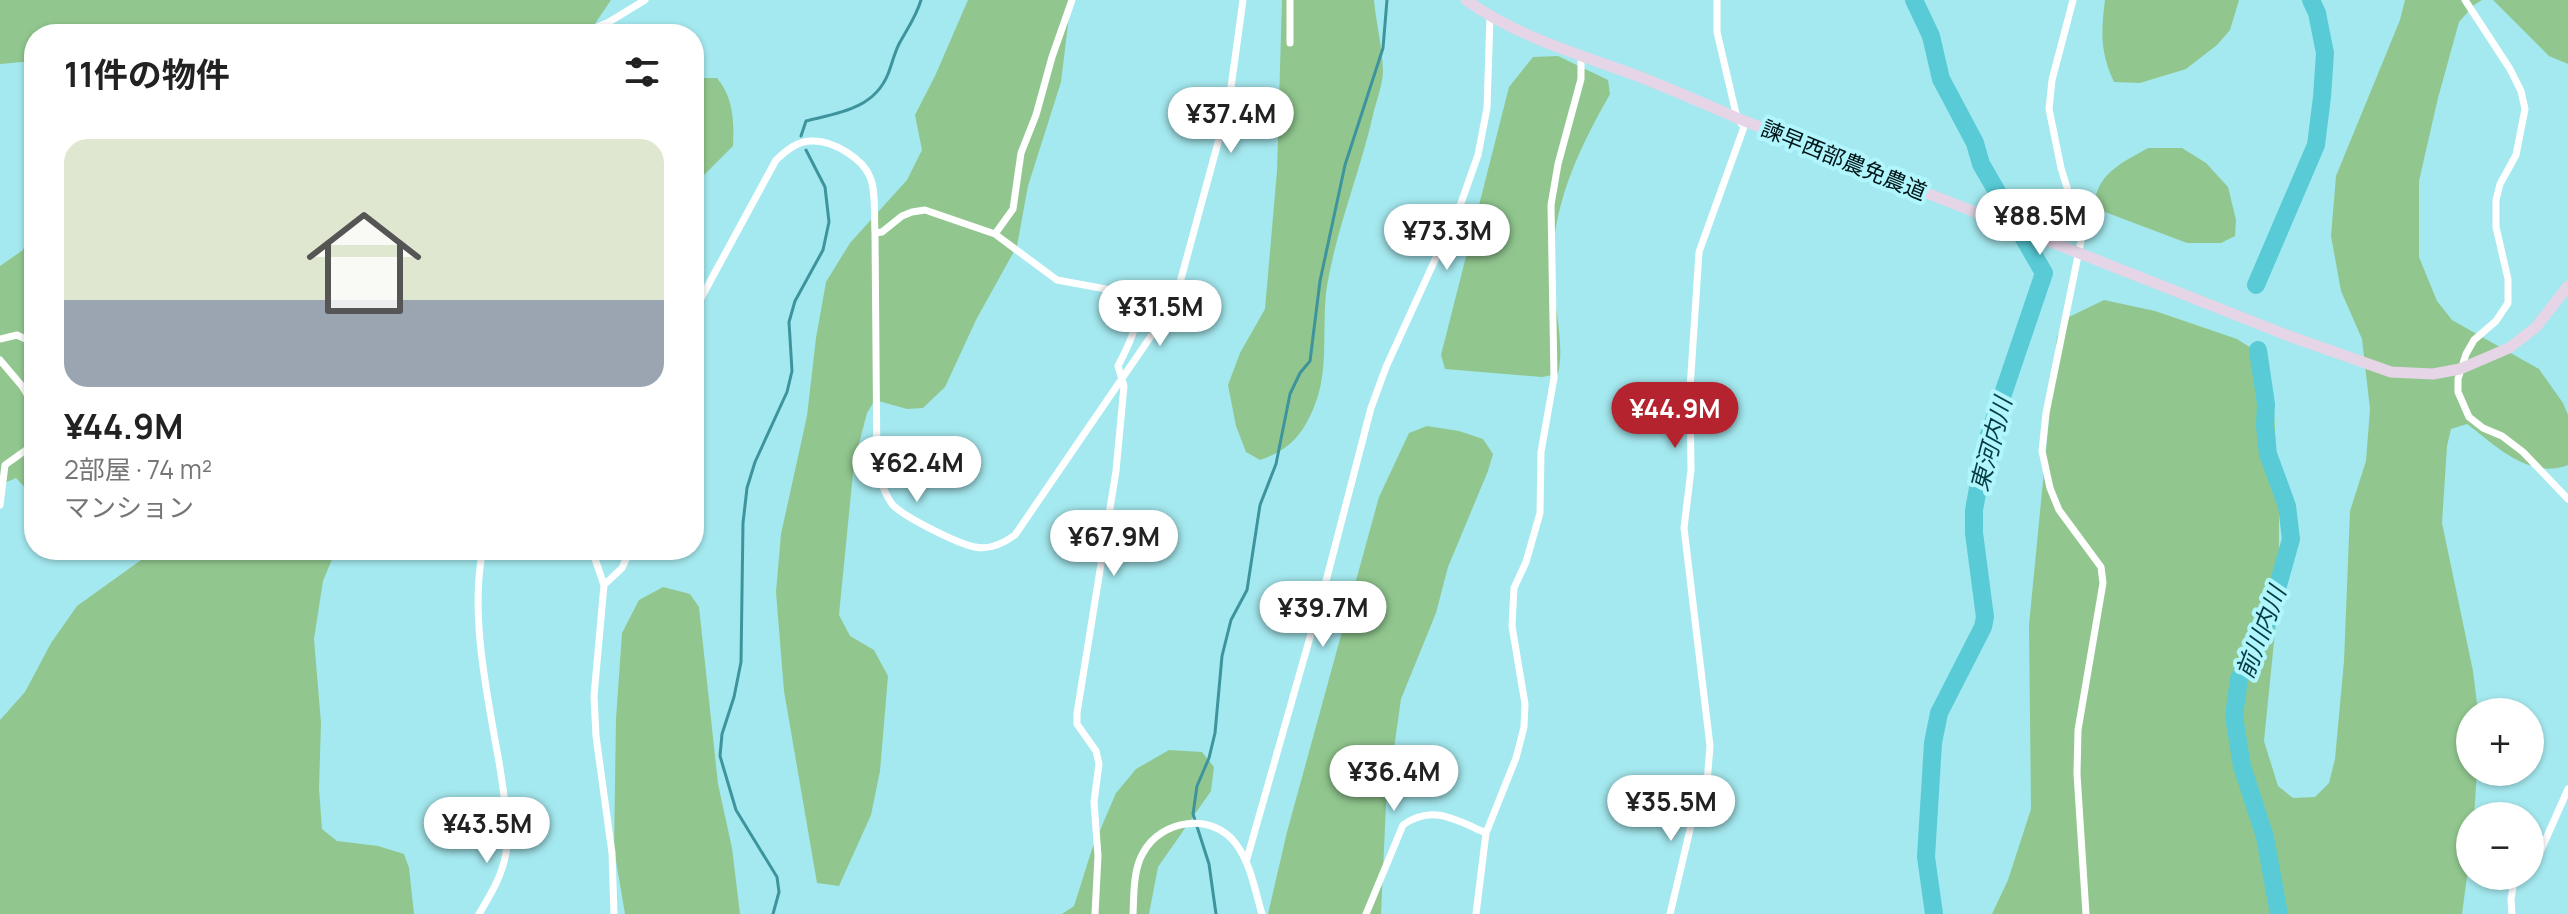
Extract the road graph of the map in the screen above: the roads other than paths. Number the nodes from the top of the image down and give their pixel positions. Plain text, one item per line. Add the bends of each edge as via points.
1 (645, 0) edge
2 (1072, 0) edge
3 (1243, 0) edge
4 (1290, 0) edge
5 (1466, 0) edge
6 (1717, 0) edge
7 (2073, 0) edge
8 (2465, 0) edge
9 (1490, 17) junction
10 (609, 22) joint
11 (604, 24) edge
12 (1290, 43) dead end
13 (1581, 57) junction
14 (1737, 118) junction
15 (875, 233) junction
16 (995, 234) junction
17 (2079, 253) junction
18 (2568, 286) edge
19 (704, 293) edge
20 (24, 338) edge
21 (0, 339) edge
22 (0, 360) edge
23 (1121, 379) junction
24 (24, 389) edge
25 (24, 451) edge
26 (2568, 499) edge
27 (0, 505) edge
28 (482, 560) edge
29 (595, 560) edge
30 (626, 560) edge
31 (604, 585) junction
32 (2568, 789) edge
33 (1486, 833) junction
34 (2544, 843) edge
35 (1246, 862) junction
36 (2513, 890) edge
37 (479, 914) edge
38 (614, 914) edge
39 (1095, 914) edge
40 (1133, 914) edge
41 (1262, 914) edge
42 (1366, 914) edge
43 (1476, 914) edge
44 (1670, 914) edge
45 (2086, 914) edge
46 (2512, 914) edge

1 - 10 street
2 - 16 street via 1021,153 1013,209
3 - 23 street via 1229,102 1175,301
4 - 12 street
5 - 9 street, 諫早西部農免農道
6 - 14 street via 1717,32
7 - 17 street via 2049,109 2082,236
8 - 26 street via 2510,69 2525,109 2516,155 2496,200 2508,303 2466,354 2458,392 2469,417 2523,452
9 - 13 street, 諫早西部農免農道
9 - 35 street via 1487,108 1478,155 1371,408
10 - 11 street
13 - 14 street, 諫早西部農免農道
13 - 33 street via 1581,79 1551,205 1554,378 1541,452 1540,513 1514,588 1512,626 1524,727
14 - 17 street, 諫早西部農免農道
14 - 44 street via 1744,127 1699,252 1684,528 1710,768
15 - 16 street via 902,216 925,210
15 - 19 street via 871,178 859,160 814,141 793,145 776,160
15 - 23 street via 877,470 884,491 905,516 975,548 1006,542
16 - 23 street via 1057,280 1133,294 1137,316 1118,366
17 - 18 street, 諫早西部農免農道 via 2289,336 2408,374 2460,369 2509,348 2536,327
17 - 45 street via 2042,451 2059,510 2101,567 2103,583 2078,730
20 - 21 street
22 - 24 street
23 - 39 street via 1116,471 1077,713 1077,724 1099,764
25 - 27 street via 5,465
28 - 37 street via 481,647 504,793 507,849 496,885
29 - 31 street
30 - 31 street
31 - 38 street via 594,696
32 - 34 street
33 - 42 street via 1446,815 1414,817 1403,825
33 - 43 street
35 - 40 street via 1221,829 1205,823 1173,826 1141,856
35 - 41 street
36 - 46 street

